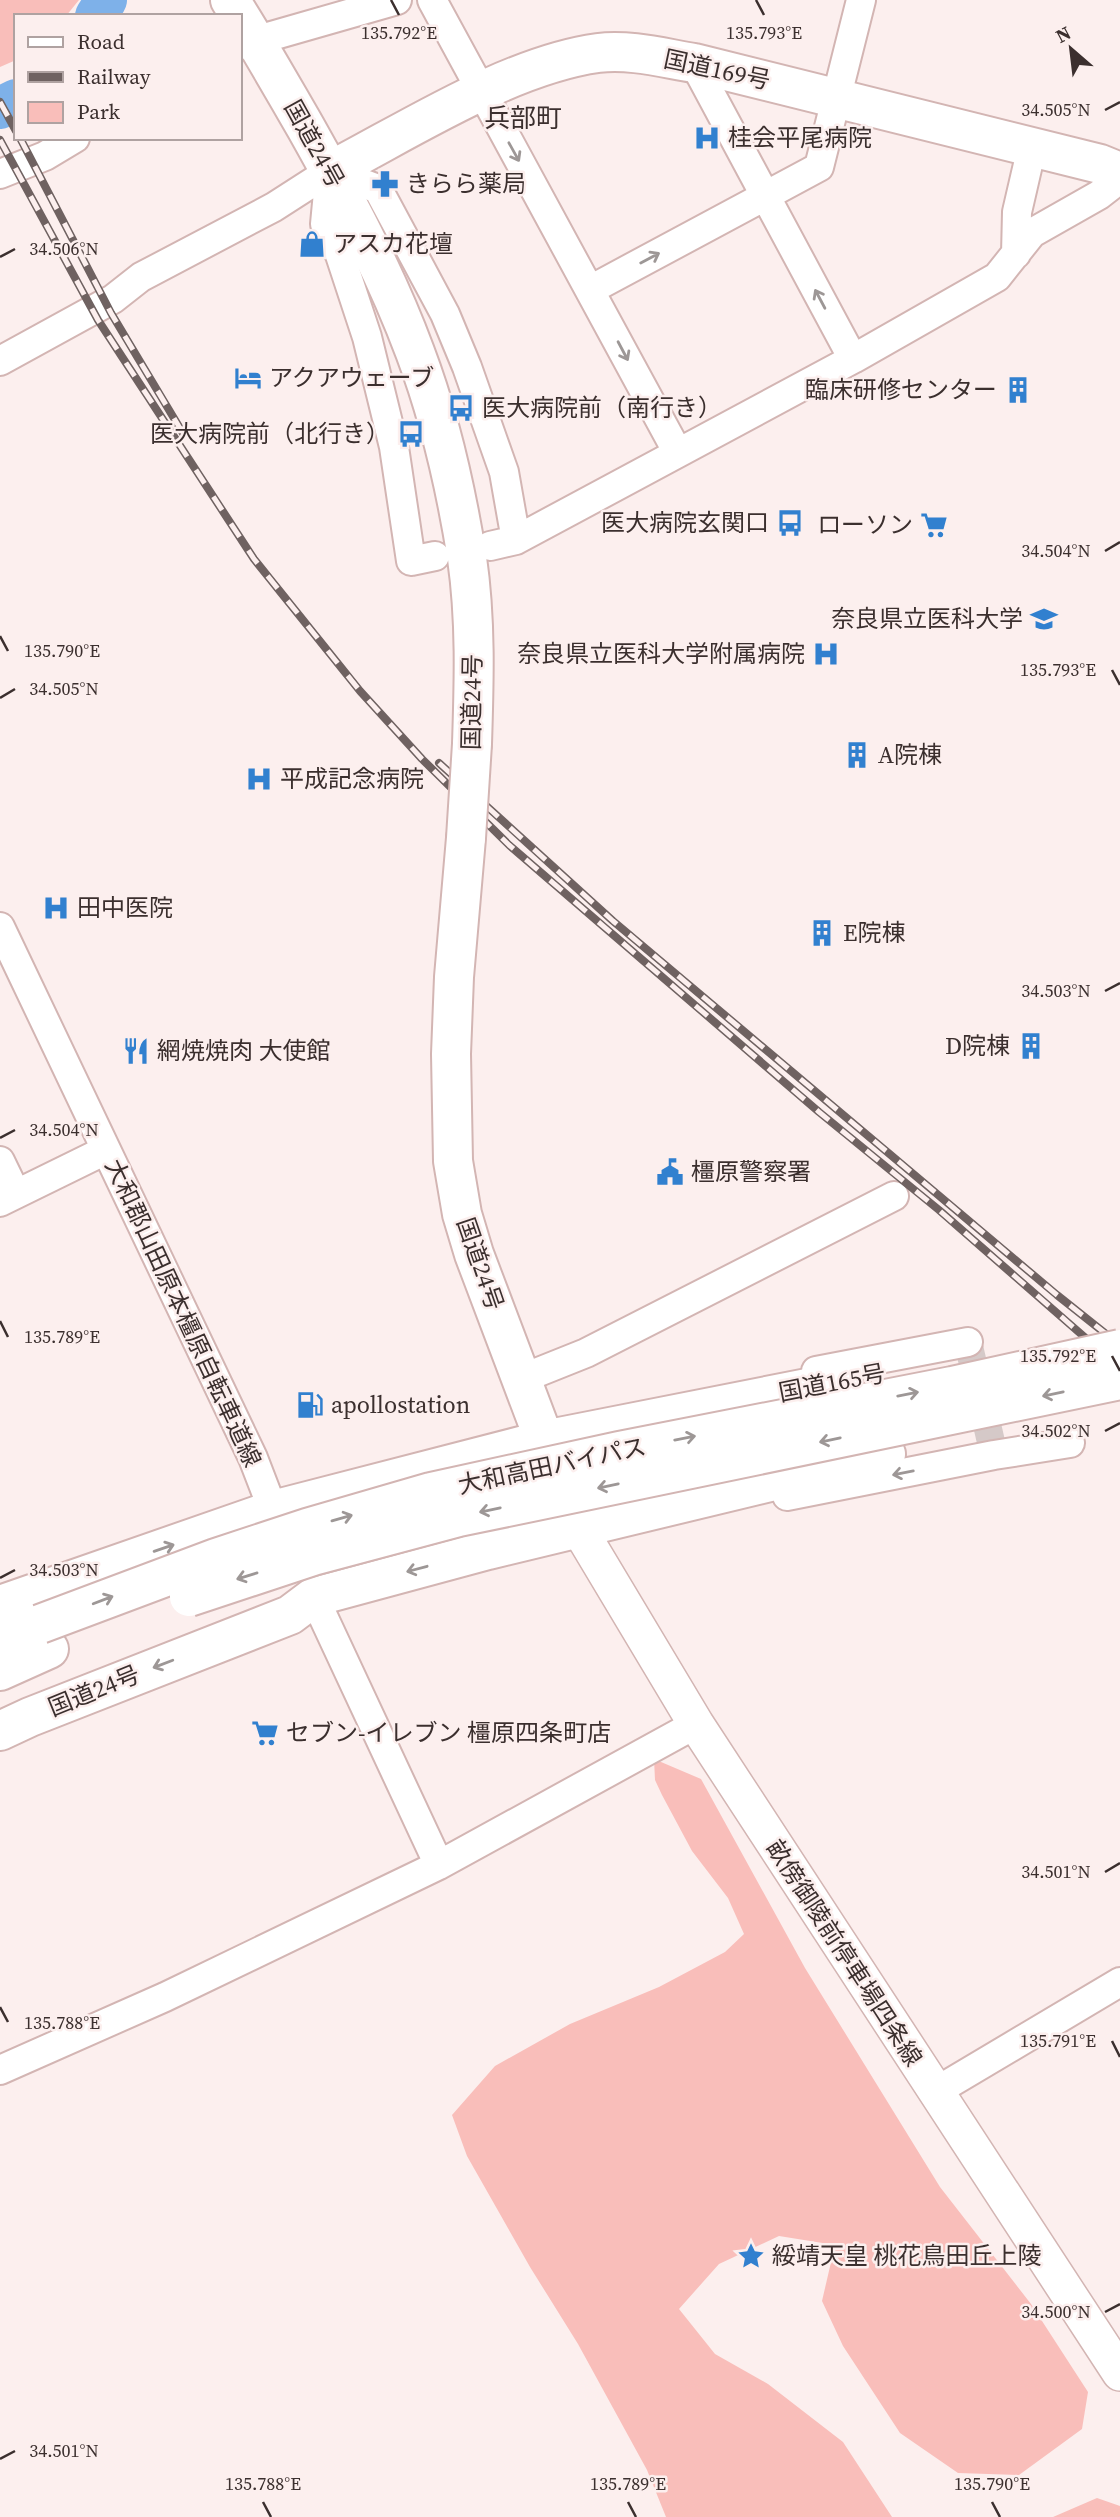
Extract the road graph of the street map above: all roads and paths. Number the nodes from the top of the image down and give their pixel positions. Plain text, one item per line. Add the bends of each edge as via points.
1 (397, 0) edge
2 (432, 0) edge
3 (860, 0) edge
4 (248, 42) edge
5 (694, 63) junction
6 (481, 92) junction
7 (836, 97) junction
8 (72, 140) edge
9 (1032, 147) junction
10 (1115, 167) edge
11 (330, 172) junction
12 (0, 174) edge
13 (765, 196) junction
14 (1016, 254) junction
15 (590, 290) junction
16 (853, 359) junction
17 (0, 361) edge
18 (678, 453) junction
19 (435, 556) dead end
20 (0, 927) edge
21 (106, 1150) junction
22 (0, 1161) edge
23 (894, 1196) dead end
24 (8, 1198) edge
25 (1120, 1326) edge
26 (968, 1342) dead end
27 (1120, 1349) edge
28 (521, 1379) junction
29 (1120, 1380) edge
30 (1120, 1406) edge
31 (629, 1423) junction
32 (1070, 1443) dead end
33 (556, 1483) junction
34 (273, 1510) junction
35 (314, 1597) junction
36 (2, 1603) edge
37 (0, 1641) edge
38 (0, 1671) edge
39 (0, 1705) edge
40 (696, 1724) junction
41 (0, 1731) edge
42 (439, 1865) junction
43 (1120, 1982) edge
44 (0, 2070) edge
45 (935, 2092) junction
46 (1119, 2370) edge

1 - 4 street
2 - 6 street
3 - 7 street
4 - 11 highway, 国道24号
5 - 6 highway, 国道169号 via 601,53 532,70
5 - 7 highway, 国道169号
5 - 13 street
6 - 11 highway, 国道169号
6 -> 15 street
7 - 9 highway, 国道169号
7 - 13 street via 819,167
8 - 12 street
9 - 10 highway, 国道169号
9 - 14 street via 1017,212
10 - 14 street via 1099,195 1032,233
11 - 17 street
11 - 18 street via 378,189 445,314 504,472 503,543
11 - 19 street via 325,224 367,337 394,447 411,561
11 - 28 highway, 国道24号, bridge via 383,272 416,353 432,400 467,561 475,656 454,977 453,1161 466,1227
15 -> 13 street
16 -> 13 street
14 - 16 street via 997,277
15 -> 18 street
16 - 18 street
20 - 21 street, 大和郡山田原本橿原自転車道線
21 - 24 street
21 - 34 street, 大和郡山田原本橿原自転車道線 via 253,1458
22 - 24 street
23 - 28 street via 586,1353
25 - 31 highway, 国道165号
26 - 31 street via 692,1394
33 -> 27 highway, 大和高田バイパス, bridge
28 - 33 highway, 国道24号
29 -> 33 highway, 大和高田バイパス, bridge
30 - 33 highway via 886,1454
31 - 33 highway, 国道165号
32 -> 33 street via 648,1524
33 - 34 highway
33 -> 35 highway, 国道24号
37 -> 33 highway, 大和高田バイパス, bridge via 216,1558 431,1492
33 -> 38 highway, 大和高田バイパス, bridge via 459,1517 225,1583
33 - 40 main road, 畝傍御陵前停車場四条線
34 - 35 highway
36 -> 34 highway
35 - 39 highway via 284,1600 172,1634
35 -> 41 highway, 国道24号 via 290,1615
35 - 42 street
40 - 42 street
40 - 45 main road, 畝傍御陵前停車場四条線
42 - 44 street via 165,1997
43 - 45 street
45 - 46 main road, 畝傍御陵前停車場四条線

